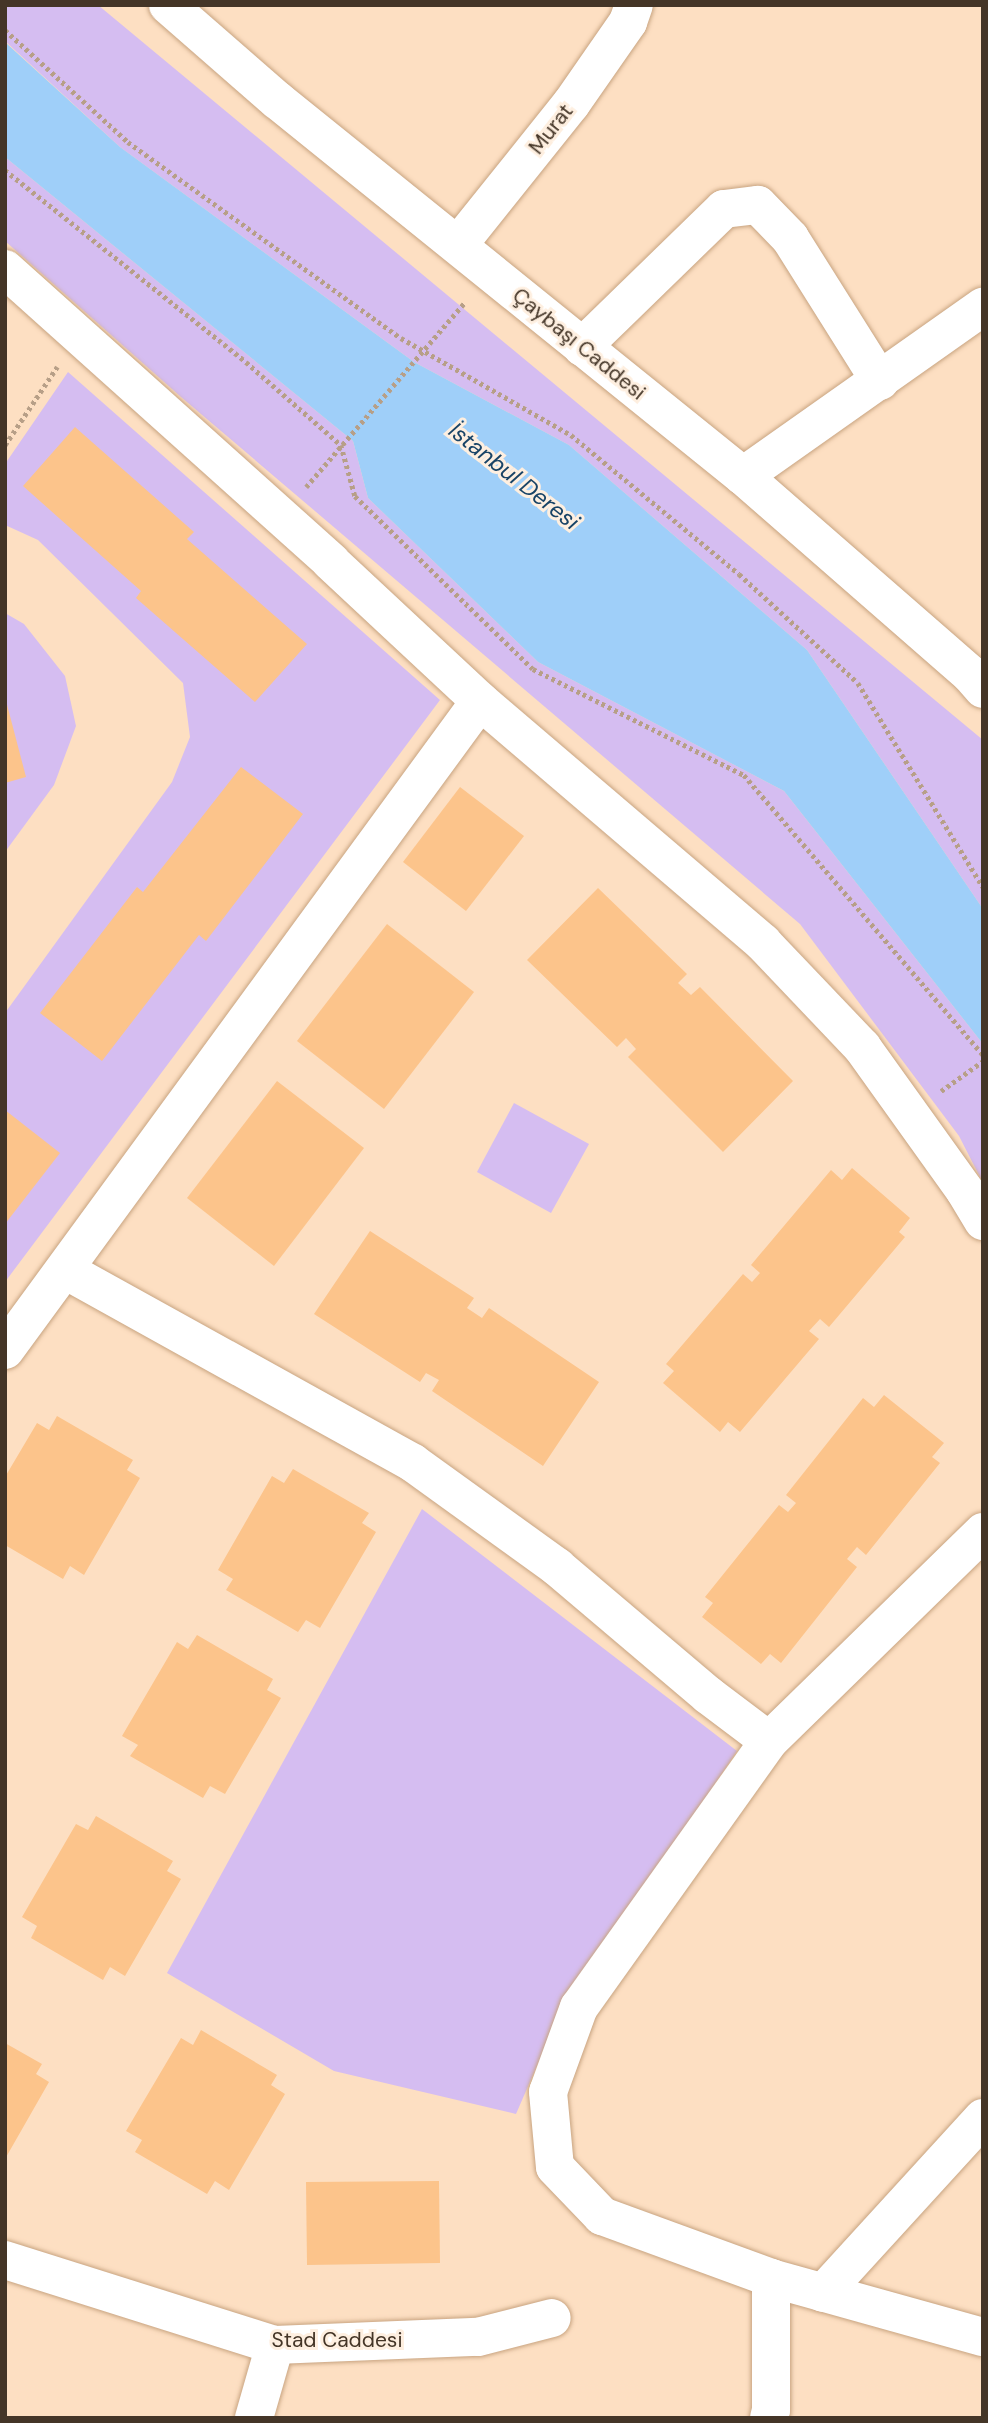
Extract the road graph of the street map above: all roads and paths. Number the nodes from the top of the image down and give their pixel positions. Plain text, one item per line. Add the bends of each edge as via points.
1 (168, 5) edge
2 (634, 5) edge
3 (5, 30) edge
4 (5, 170) edge
5 (458, 245) junction
6 (5, 269) edge
7 (491, 273) junction
8 (983, 307) edge
9 (79, 334) junction
10 (582, 347) junction
11 (422, 350) junction
12 (880, 381) junction
13 (5, 445) edge
14 (341, 445) junction
15 (743, 476) junction
16 (279, 515) junction
17 (983, 689) edge
18 (480, 701) junction
19 (983, 887) edge
20 (983, 1055) edge
21 (983, 1061) edge
22 (910, 1114) junction
23 (983, 1221) edge
24 (65, 1270) junction
25 (5, 1350) edge
26 (983, 1532) edge
27 (769, 1741) junction
28 (983, 2119) edge
29 (5, 2260) edge
30 (771, 2278) junction
31 (823, 2293) junction
32 (552, 2318) dead end
33 (983, 2336) edge
34 (275, 2345) junction
35 (254, 2418) edge
36 (769, 2418) edge

1 - 5 street, Çaybaşı Caddesi via 277,100
2 - 5 street, Murat via 628,22 571,104
3 - 11 path via 128,142
4 - 14 path via 246,362
5 - 7 street, Çaybaşı Caddesi
6 - 9 street
7 - 10 street, Çaybaşı Caddesi
7 - 11 path
8 - 12 street
9 - 13 path
9 - 16 street
10 - 12 street via 724,209 758,205 790,238
10 - 15 street, Çaybaşı Caddesi
11 - 14 path
11 - 19 path via 571,435 738,574 858,683
12 - 15 street
14 - 16 path
14 - 20 path via 355,496 533,669 744,775
15 - 17 street, Çaybaşı Caddesi
16 - 18 street
18 - 22 street via 763,943 862,1047
18 - 24 street
21 - 22 path
22 - 23 street
24 - 25 street
24 - 27 street via 414,1463 557,1567
26 - 27 street
27 - 30 street via 579,2007 548,2092 555,2167 602,2216
28 - 31 street
29 - 34 street, Stad Caddesi
30 - 31 street
30 - 36 street
31 - 33 street
32 - 34 street, Stad Caddesi via 478,2337
34 - 35 street

